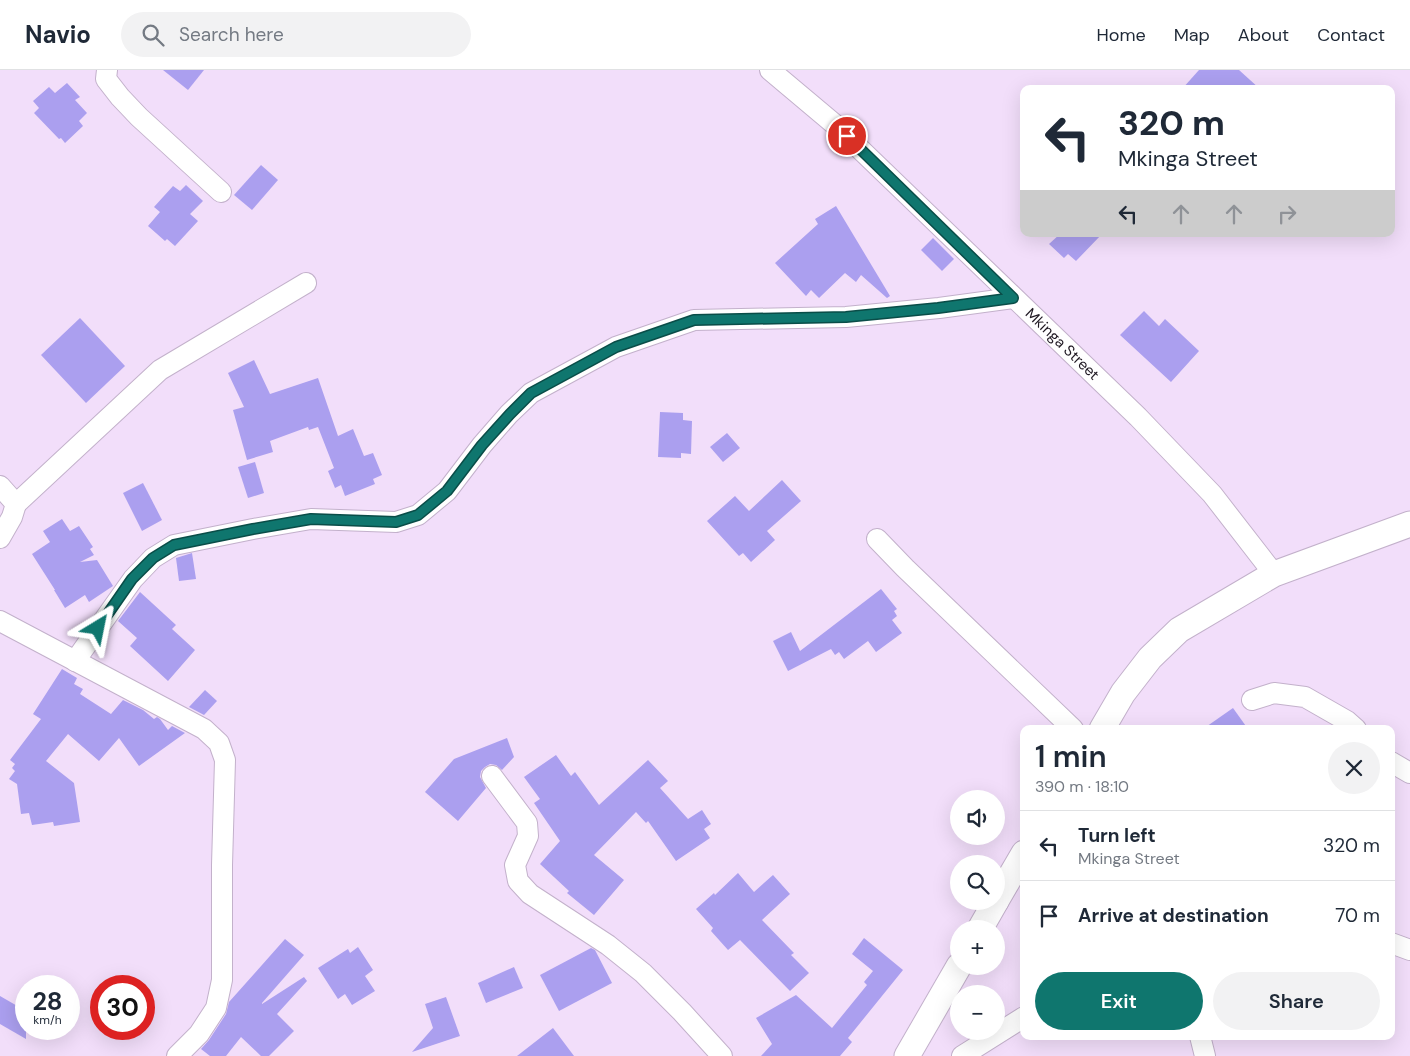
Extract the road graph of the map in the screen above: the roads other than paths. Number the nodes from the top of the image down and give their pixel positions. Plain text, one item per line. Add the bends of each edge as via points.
1 (106, 70) edge
2 (770, 70) edge
3 (221, 192) dead end
4 (306, 283) dead end
5 (1013, 298) junction
6 (0, 486) edge
7 (16, 504) junction
8 (1409, 525) edge
9 (0, 538) edge
10 (877, 539) dead end
11 (1274, 574) junction
12 (0, 621) edge
13 (74, 660) junction
14 (1252, 700) dead end
15 (1069, 725) edge
16 (1104, 725) edge
17 (1352, 725) edge
18 (1395, 764) edge
19 (1410, 773) edge
20 (492, 776) dead end
21 (1020, 860) edge
22 (1005, 886) edge
23 (1395, 944) edge
24 (1410, 950) edge
25 (954, 975) edge
26 (1020, 1020) edge
27 (1201, 1040) edge
28 (177, 1056) edge
29 (722, 1056) edge
30 (907, 1056) edge
31 (962, 1056) edge
32 (1205, 1056) edge

1 - 3 street via 106,78 120,97
2 - 5 street, Mkinga Street via 834,123
4 - 7 street via 160,370
5 - 11 street, Mkinga Street via 1181,461 1212,494
5 - 13 street via 846,317 694,320 616,347 531,393 482,445 447,491 418,515 396,522 311,519 174,545 153,558 132,579
6 - 7 street
7 - 9 street
8 - 11 street
10 - 15 street
11 - 16 street via 1179,630 1150,658 1123,693
12 - 13 street
13 - 28 street via 204,729 219,743 225,760 222,980 216,1008 199,1034
14 - 17 street via 1274,693 1305,697
18 - 19 street
20 - 29 street via 527,823 528,836 515,865 518,881 530,894 608,945 644,973
21 - 22 street
23 - 24 street
25 - 30 street
26 - 31 street
27 - 32 street

